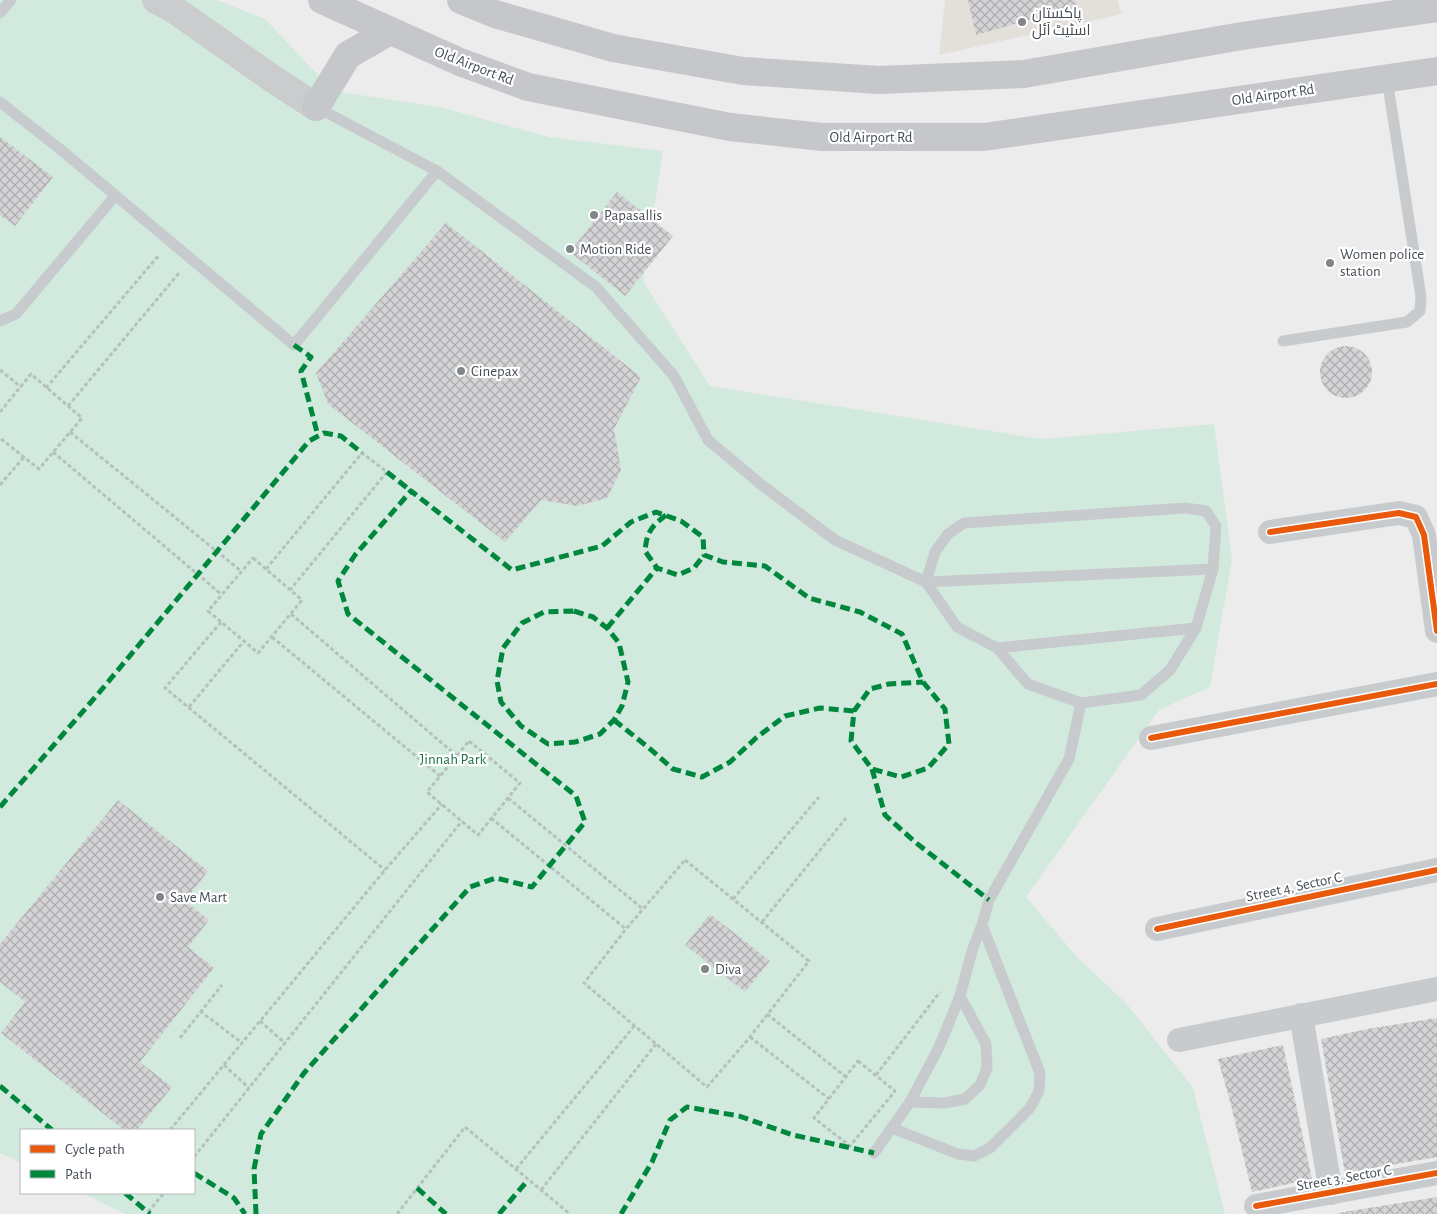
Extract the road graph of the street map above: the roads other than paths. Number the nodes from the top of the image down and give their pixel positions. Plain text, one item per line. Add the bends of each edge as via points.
1 (11, 0) edge
2 (156, 0) edge
3 (322, 0) edge
4 (461, 0) edge
5 (1437, 8) edge
6 (0, 13) edge
7 (390, 31) junction
8 (1437, 71) edge
9 (1387, 78) junction
10 (0, 102) edge
11 (316, 107) junction
12 (437, 171) junction
13 (115, 196) junction
14 (0, 321) edge
15 (1283, 340) dead end
16 (1270, 532) dead end
17 (1213, 569) junction
18 (926, 582) junction
19 (1196, 628) junction
20 (1437, 631) edge
21 (997, 648) junction
22 (1437, 684) edge
23 (1081, 703) junction
24 (1151, 738) dead end
25 (1437, 870) edge
26 (982, 925) junction
27 (1157, 929) dead end
28 (1437, 989) edge
29 (960, 996) junction
30 (1301, 1016) junction
31 (1179, 1040) dead end
32 (910, 1102) junction
33 (892, 1128) junction
34 (874, 1153) dead end
35 (1437, 1173) edge
36 (1331, 1193) junction
37 (1256, 1206) dead end

1 - 6 lane
2 - 11 main road
3 - 7 main road, Old Airport Rd
4 - 5 main road via 495,14 613,48 743,71 879,80 1024,74 1242,36
7 - 9 main road, Old Airport Rd via 528,87 730,127 822,137 984,137
7 - 11 main road via 348,55
8 - 9 main road, Old Airport Rd
9 - 15 lane via 1421,297 1420,311 1407,322
10 - 13 lane
11 - 12 lane
12 - 13 lane via 294,344
12 - 18 lane via 596,287 674,376 708,440 762,486 835,540
13 - 14 lane via 16,314
16 - 20 street via 1399,513 1416,517 1424,535
17 - 18 lane
17 - 18 lane via 1216,526 1206,511 1185,508 964,523 948,534 934,552
17 - 19 lane
18 - 21 lane via 957,627
19 - 21 lane
19 - 23 lane via 1170,670 1141,695
21 - 23 lane via 1028,684
22 - 24 street
23 - 26 lane via 1069,759 989,900
25 - 27 street, Street 4, Sector C
26 - 29 lane
26 - 33 lane via 1040,1073 1039,1091 1030,1108 990,1148 974,1156 958,1154
28 - 30 street
29 - 32 lane via 939,1047
29 - 32 lane via 986,1044 988,1068 980,1085 966,1099 945,1103
30 - 31 street
30 - 36 street, Street 3, Sector C
32 - 33 lane
33 - 34 lane
35 - 36 street, Street 3, Sector C
36 - 37 street, Street 3, Sector C

